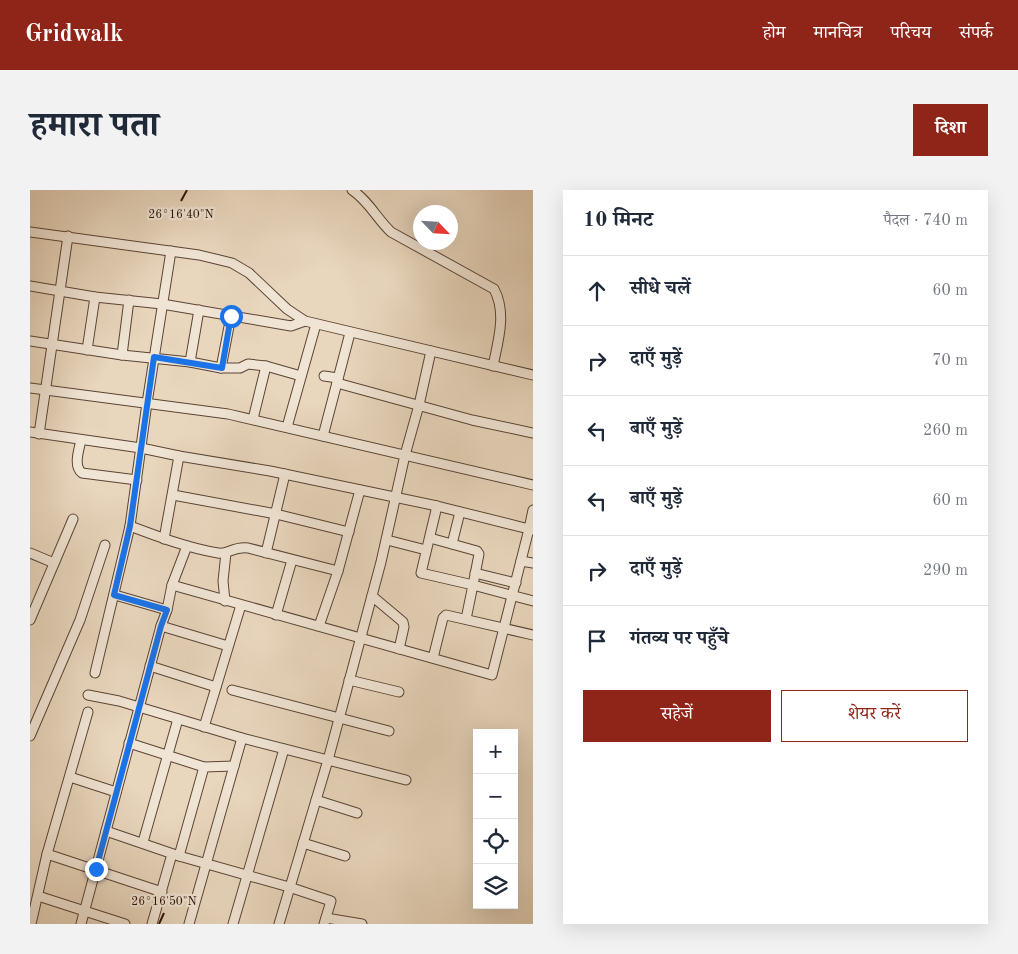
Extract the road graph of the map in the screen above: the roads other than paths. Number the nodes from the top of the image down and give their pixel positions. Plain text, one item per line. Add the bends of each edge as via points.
1 (352, 190) edge
2 (359, 193) edge
3 (30, 232) edge
4 (68, 236) junction
5 (171, 251) junction
6 (30, 286) edge
7 (60, 290) junction
8 (96, 296) junction
9 (129, 300) junction
10 (162, 304) junction
11 (199, 310) junction
12 (231, 316) junction
13 (305, 321) junction
14 (316, 324) junction
15 (350, 332) junction
16 (30, 341) edge
17 (51, 344) junction
18 (87, 350) junction
19 (431, 351) junction
20 (122, 355) junction
21 (154, 357) junction
22 (190, 362) junction
23 (266, 366) junction
24 (493, 366) junction
25 (222, 368) junction
26 (533, 375) edge
27 (301, 376) junction
28 (324, 376) dead end
29 (338, 380) junction
30 (30, 388) edge
31 (45, 390) junction
32 (147, 403) junction
33 (419, 405) junction
34 (253, 419) junction
35 (287, 427) junction
36 (34, 433) edge
37 (533, 433) edge
38 (323, 436) junction
39 (81, 440) junction
40 (141, 448) junction
41 (405, 455) junction
42 (179, 456) junction
43 (285, 474) junction
44 (137, 480) junction
45 (533, 485) edge
46 (360, 490) junction
47 (173, 495) junction
48 (396, 497) junction
49 (437, 506) junction
50 (533, 510) edge
51 (460, 512) junction
52 (276, 514) junction
53 (72, 519) dead end
54 (130, 526) junction
55 (531, 529) edge
56 (349, 532) junction
57 (430, 538) junction
58 (164, 539) junction
59 (386, 540) junction
60 (452, 544) junction
61 (105, 545) dead end
62 (187, 546) junction
63 (426, 550) junction
64 (30, 553) edge
65 (226, 553) junction
66 (266, 553) junction
67 (292, 560) junction
68 (522, 561) junction
69 (54, 563) junction
70 (533, 563) edge
71 (338, 571) junction
72 (476, 573) junction
73 (516, 583) junction
74 (172, 585) junction
75 (473, 585) junction
76 (114, 595) junction
77 (372, 596) junction
78 (512, 596) junction
79 (225, 601) junction
80 (533, 601) edge
81 (241, 605) junction
82 (167, 610) junction
83 (276, 615) junction
84 (466, 619) junction
85 (30, 620) edge
86 (161, 626) junction
87 (319, 626) junction
88 (504, 628) junction
89 (533, 635) edge
90 (360, 639) junction
91 (228, 646) junction
92 (399, 649) junction
93 (433, 658) junction
94 (150, 666) junction
95 (95, 673) dead end
96 (349, 680) junction
97 (216, 687) junction
98 (232, 690) dead end
99 (399, 692) dead end
100 (88, 695) dead end
101 (139, 708) junction
102 (88, 712) dead end
103 (339, 718) junction
104 (178, 719) junction
105 (32, 724) edge
106 (204, 727) junction
107 (389, 731) dead end
108 (30, 736) edge
109 (242, 738) junction
110 (129, 743) junction
111 (284, 749) junction
112 (168, 756) junction
113 (328, 760) junction
114 (234, 766) junction
115 (204, 767) junction
116 (70, 777) junction
117 (406, 780) dead end
118 (116, 792) junction
119 (316, 800) junction
120 (357, 813) dead end
121 (106, 831) junction
122 (143, 842) junction
123 (303, 843) junction
124 (48, 854) junction
125 (176, 855) junction
126 (345, 856) dead end
127 (206, 863) junction
128 (96, 869) junction
129 (248, 875) junction
130 (289, 887) junction
131 (162, 892) junction
132 (38, 896) junction
133 (85, 911) junction
134 (325, 921) edge
135 (30, 924) edge
136 (81, 924) edge
137 (125, 924) edge
138 (152, 924) edge
139 (189, 924) edge
140 (233, 924) edge
141 (279, 924) edge
142 (362, 924) edge

1 - 2 street
2 - 24 street via 391,232 494,289 501,321
3 - 4 street
4 - 5 street
4 - 7 street
5 - 10 street
5 - 13 street via 232,263 249,273 286,309
6 - 7 street
7 - 8 street
7 - 17 street
8 - 9 street
8 - 18 street
9 - 10 street
9 - 20 street
10 - 11 street
10 - 21 street
11 - 12 street
11 - 22 street
12 - 13 street via 291,326
12 - 25 street
13 - 14 street
14 - 15 street
14 - 27 street
15 - 19 street
15 - 29 street
16 - 17 street
17 - 18 street
17 - 31 street
18 - 20 street
19 - 24 street
19 - 33 street
20 - 21 street
21 - 22 street
21 - 32 street
22 - 25 street
23 - 25 street via 248,364 240,368
23 - 27 street
23 - 34 street
24 - 26 street
27 - 35 street
28 - 29 street
29 - 33 street
29 - 38 street
30 - 31 street
31 - 32 street
31 - 36 street
32 - 34 street
32 - 40 street
33 - 37 street
33 - 41 street
34 - 35 street
35 - 38 street
36 - 39 street
38 - 41 street
39 - 40 street
39 - 44 street via 79,471
40 - 42 street
40 - 44 street
41 - 45 street
41 - 48 street
42 - 43 street
42 - 47 street
43 - 46 street
43 - 52 street
44 - 54 street
46 - 48 street
46 - 56 street
47 - 52 street
47 - 58 street
48 - 49 street
48 - 59 street
49 - 51 street
49 - 57 street
50 - 55 street
51 - 55 street
51 - 60 street
52 - 56 street
52 - 66 street
53 - 69 street
54 - 58 street
54 - 76 street
55 - 68 street
56 - 71 street
57 - 60 street
57 - 63 street
58 - 62 street
59 - 63 street
59 - 77 street
60 - 72 street via 477,551
61 - 105 street via 80,620
62 - 65 street
62 - 74 street
63 - 75 street via 421,573
64 - 69 street
65 - 66 street via 240,547
65 - 79 street
66 - 67 street
67 - 71 street
67 - 83 street
68 - 70 street
68 - 73 street
69 - 85 street
71 - 87 street
72 - 73 street
72 - 75 street
73 - 78 street
74 - 79 street
74 - 82 street
75 - 78 street
75 - 84 street
76 - 82 street
76 - 95 street
77 - 90 street
77 - 92 street via 403,622
78 - 80 street
78 - 88 street
79 - 81 street
81 - 83 street
81 - 91 street
82 - 86 street
83 - 87 street
84 - 88 street
84 - 93 street via 444,616
86 - 91 street
86 - 94 street
87 - 90 street
88 - 89 street
88 - 93 street via 492,675
90 - 92 street
90 - 96 street
91 - 97 street
92 - 93 street
94 - 97 street
94 - 101 street
96 - 99 street
96 - 103 street
97 - 106 street
98 - 103 street
100 - 101 street via 119,700
101 - 104 street
101 - 110 street
102 - 116 street
103 - 107 street
103 - 113 street
104 - 106 street
104 - 112 street
105 - 108 street
106 - 109 street
109 - 111 street
109 - 114 street
110 - 112 street
110 - 118 street
111 - 113 street
111 - 129 street
112 - 115 street
112 - 122 street
113 - 117 street
113 - 119 street
114 - 115 street
114 - 127 street
115 - 125 street
116 - 118 street
116 - 124 street
118 - 121 street
119 - 120 street
119 - 123 street
121 - 122 street
121 - 128 street
122 - 125 street
123 - 126 street
123 - 130 street
124 - 128 street
124 - 132 street
125 - 127 street
125 - 131 street
127 - 129 street
127 - 139 street
128 - 131 street
128 - 133 street
129 - 130 street
129 - 140 street
130 - 134 street via 331,901
130 - 141 street
131 - 138 street
132 - 133 street
132 - 135 street
133 - 136 street
133 - 137 street
134 - 142 street

